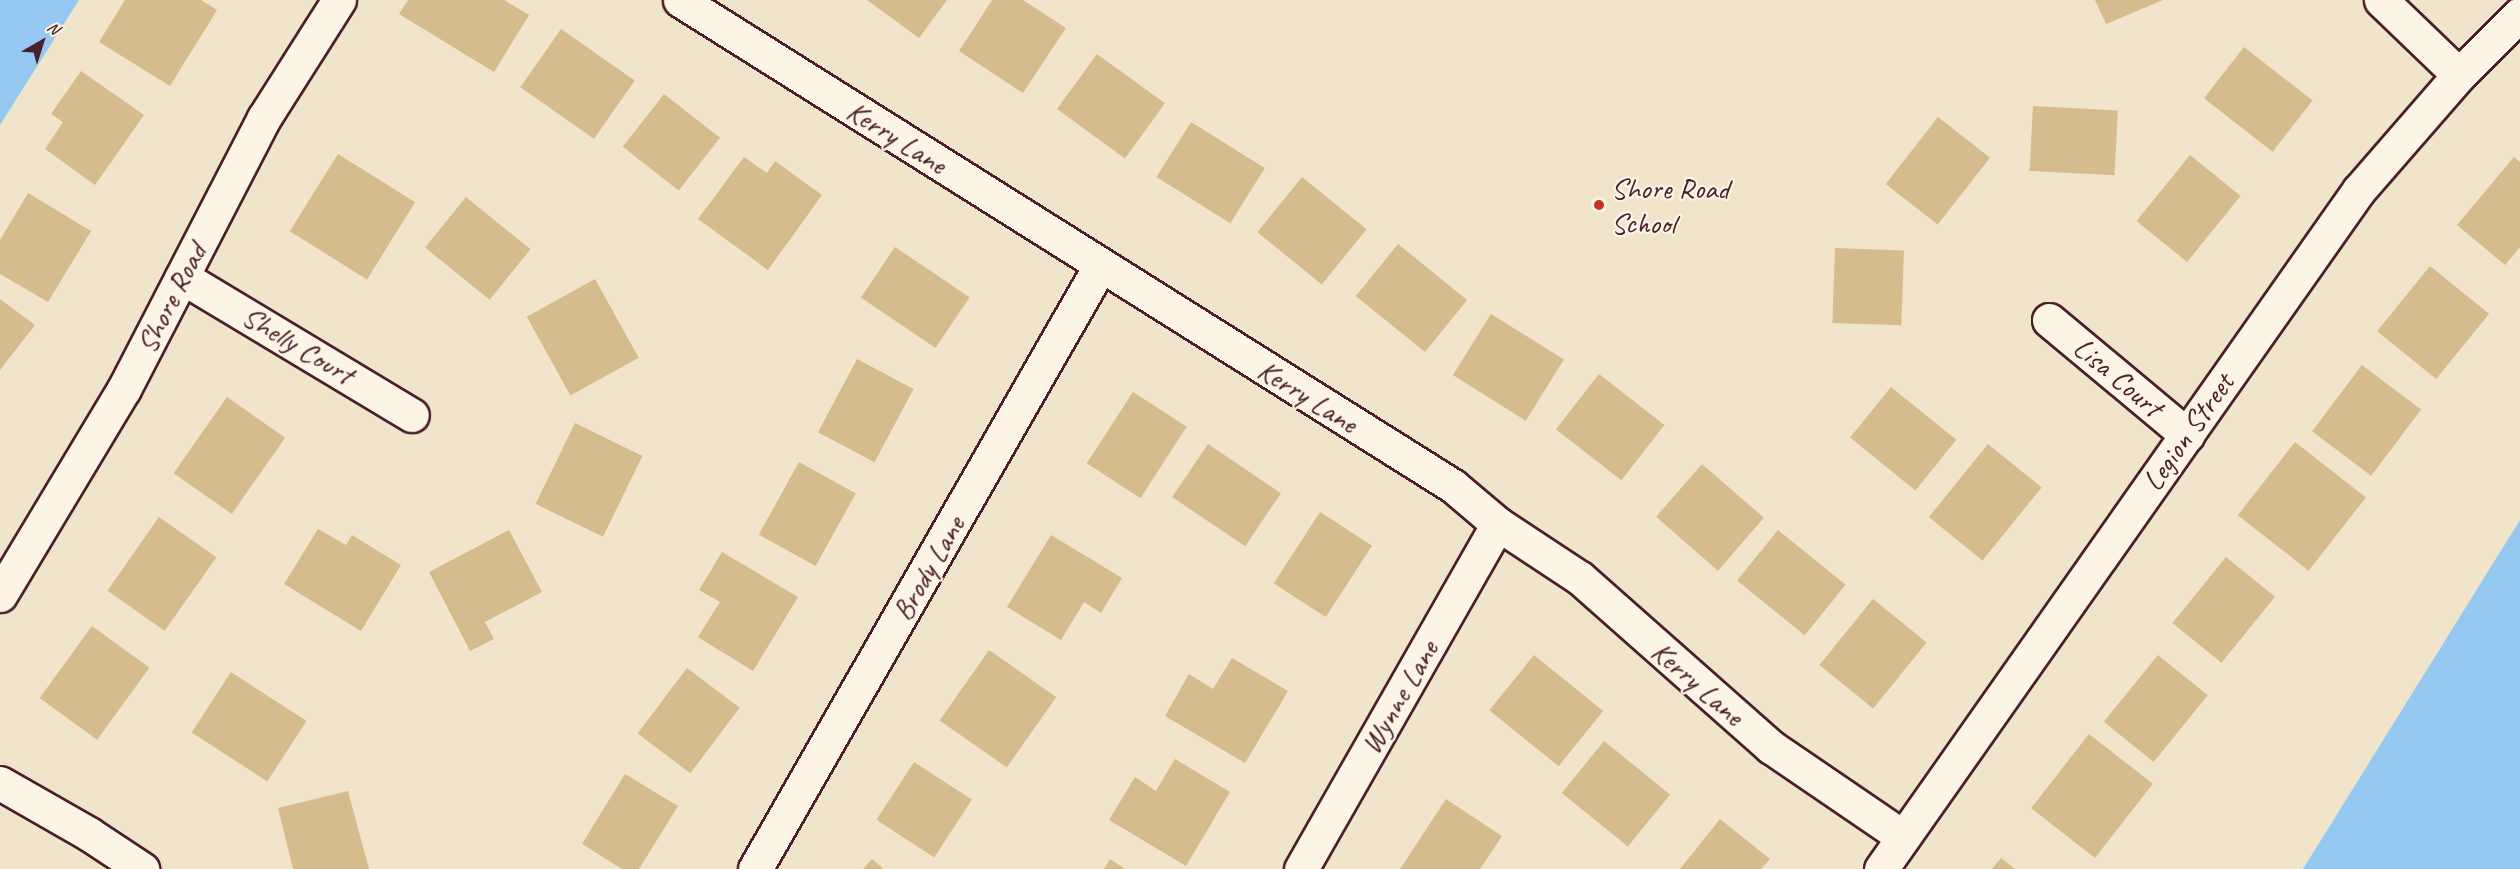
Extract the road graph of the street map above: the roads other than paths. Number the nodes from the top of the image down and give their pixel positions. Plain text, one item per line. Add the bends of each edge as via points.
1 (339, 0) edge
2 (680, 0) edge
3 (2381, 0) edge
4 (2520, 14) edge
5 (2459, 75) junction
6 (1100, 266) junction
7 (182, 277) junction
8 (2049, 320) dead end
9 (412, 415) dead end
10 (2187, 435) junction
11 (1498, 524) junction
12 (0, 596) edge
13 (0, 783) edge
14 (1903, 837) junction
15 (142, 869) edge
16 (755, 869) edge
17 (1301, 869) edge
18 (1881, 869) edge

1 - 7 street, Shore Road via 264,118
2 - 6 street, Kerry Lane
3 - 5 street
4 - 5 street, Legion Street
5 - 10 street, Legion Street via 2359,190
6 - 11 street, Kerry Lane via 1453,486
6 - 16 street, Brody Lane
7 - 9 street, Shelly Court
7 - 12 street, Shore Road via 124,389
8 - 10 street, Lisa Court
10 - 14 street, Legion Street
11 - 14 street, Kerry Lane via 1580,578 1771,747
11 - 17 street, Wynne Lane
13 - 15 street
14 - 18 street, Legion Street

